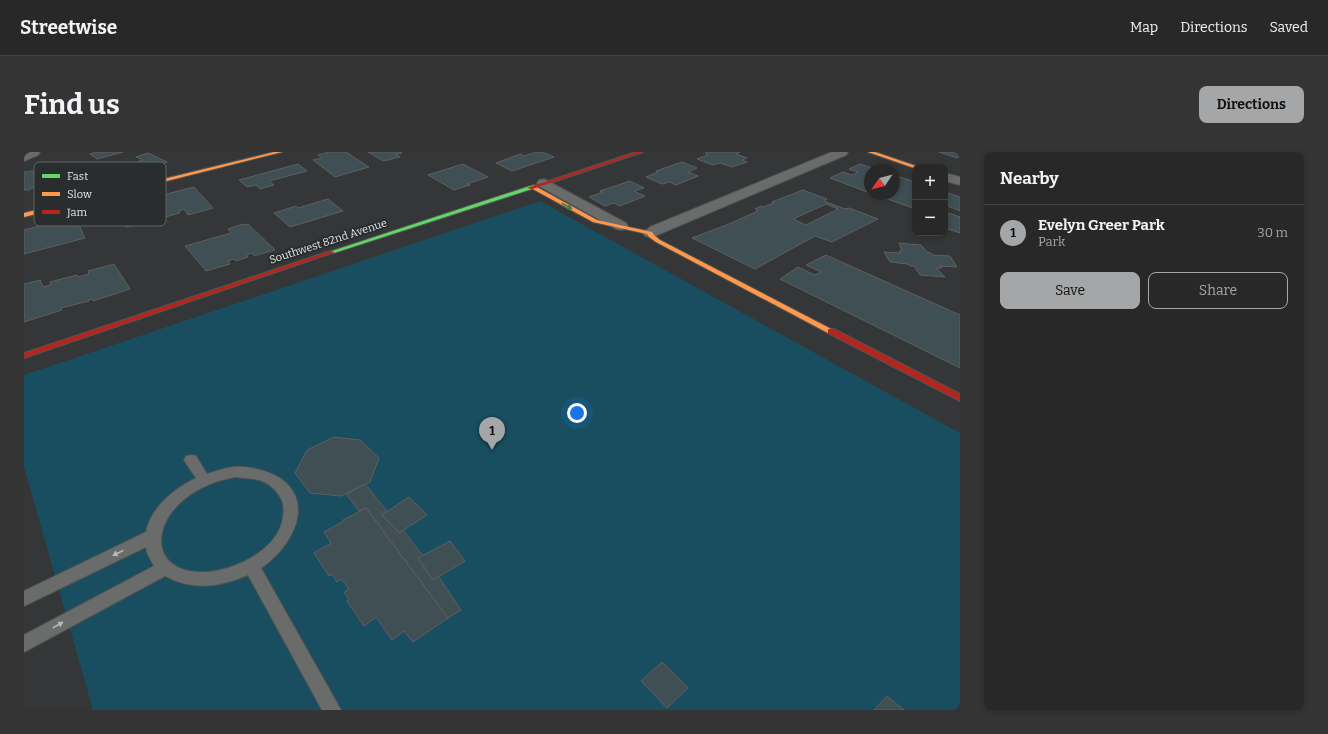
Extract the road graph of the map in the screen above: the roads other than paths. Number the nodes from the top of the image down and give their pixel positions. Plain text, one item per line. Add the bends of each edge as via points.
1 (34, 152) edge
2 (280, 152) edge
3 (641, 152) edge
4 (842, 152) edge
5 (870, 152) edge
6 (24, 157) edge
7 (912, 166) edge
8 (948, 178) edge
9 (166, 180) edge
10 (960, 181) edge
11 (538, 185) junction
12 (34, 213) edge
13 (24, 215) edge
14 (621, 226) joint
15 (650, 233) junction
16 (24, 356) edge
17 (960, 398) edge
18 (191, 460) dead end
19 (204, 480) junction
20 (153, 536) junction
21 (251, 566) junction
22 (165, 568) junction
23 (24, 599) edge
24 (24, 644) edge
25 (332, 710) edge

1 - 6 street
2 - 9 street
3 - 11 street, Southwest 82nd Avenue
4 - 15 street
5 - 7 street
8 - 10 street
11 - 14 street
11 - 16 street, Southwest 82nd Avenue
12 - 13 street
14 - 15 street
15 - 17 street via 658,241
18 - 19 lane
19 - 20 lane via 170,503 160,517
19 - 21 lane via 235,472 254,473 271,478 288,494 291,509 288,526 278,544
20 - 22 lane via 155,553
20 -> 23 lane
21 - 22 lane via 220,578 204,580 188,578
21 - 25 lane
24 -> 22 lane

